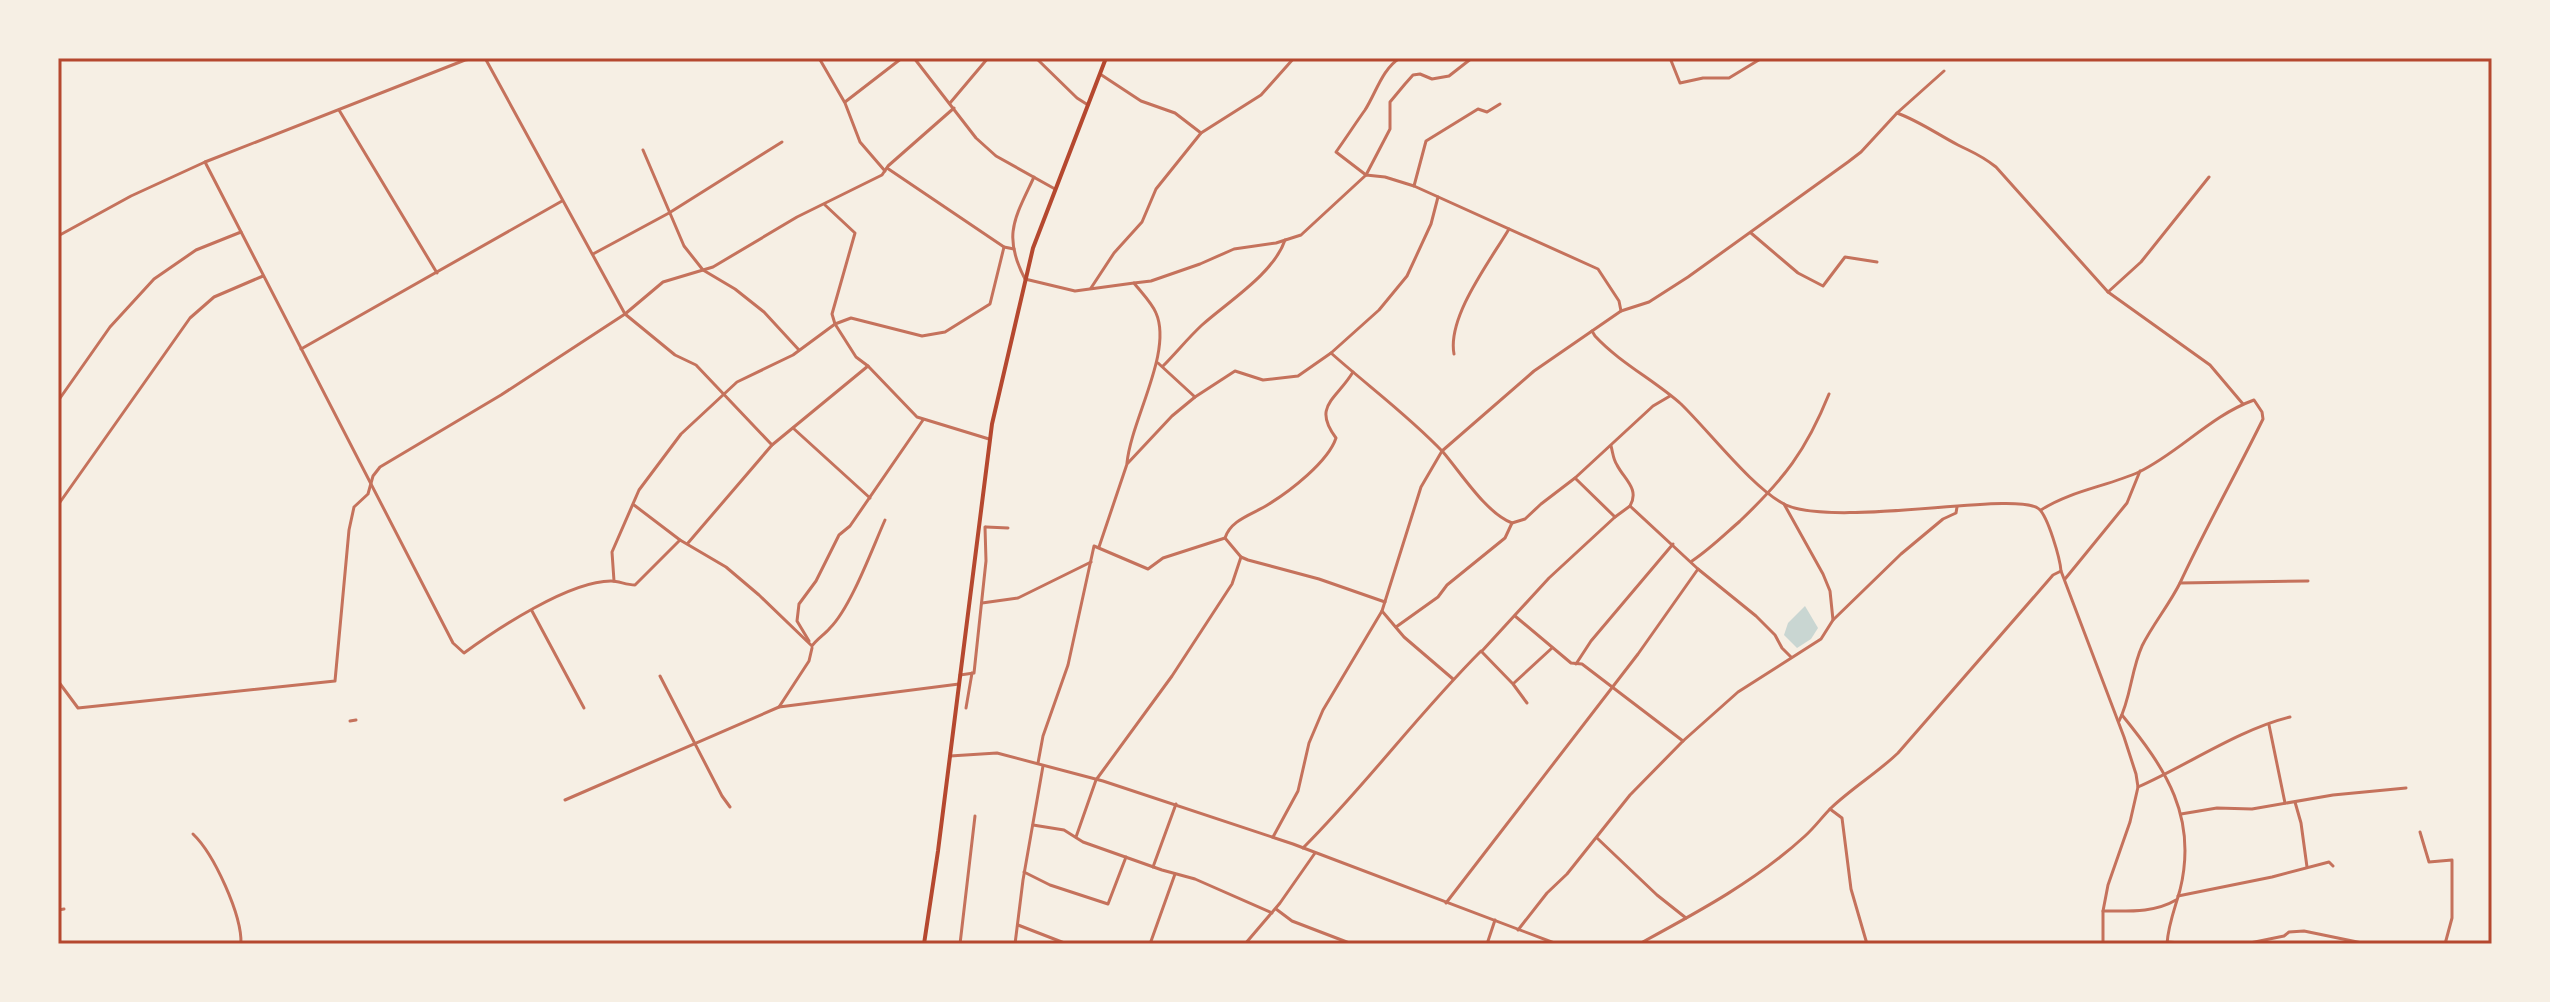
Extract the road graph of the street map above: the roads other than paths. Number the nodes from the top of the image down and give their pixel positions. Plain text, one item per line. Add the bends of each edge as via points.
1 (477, 58) edge
2 (485, 58) edge
3 (819, 58) edge
4 (902, 58) edge
5 (914, 58) edge
6 (988, 58) edge
7 (1036, 58) edge
8 (1106, 58) edge
9 (1294, 58) edge
10 (1400, 58) edge
11 (1472, 58) edge
12 (1670, 58) edge
13 (1762, 58) edge
14 (1753, 61) edge
15 (1944, 71) dead end
16 (1100, 74) junction
17 (845, 103) junction
18 (950, 103) junction
19 (1500, 104) dead end
20 (1088, 105) junction
21 (954, 108) junction
22 (339, 110) junction
23 (1897, 113) junction
24 (1201, 133) junction
25 (782, 142) dead end
26 (643, 150) dead end
27 (205, 162) junction
28 (886, 170) junction
29 (1366, 175) junction
30 (1034, 177) junction
31 (2209, 177) dead end
32 (1414, 186) junction
33 (1056, 189) junction
34 (1438, 197) junction
35 (562, 201) junction
36 (824, 204) junction
37 (669, 213) junction
38 (1510, 227) junction
39 (241, 232) junction
40 (1751, 233) junction
41 (58, 236) edge
42 (1285, 240) junction
43 (1004, 247) junction
44 (1014, 249) junction
45 (592, 255) junction
46 (1877, 262) dead end
47 (703, 270) junction
48 (437, 273) junction
49 (263, 276) junction
50 (1025, 279) junction
51 (1134, 283) junction
52 (1090, 289) junction
53 (2108, 292) junction
54 (1621, 311) junction
55 (625, 314) junction
56 (835, 324) junction
57 (1592, 331) junction
58 (300, 349) junction
59 (799, 350) junction
60 (1331, 353) junction
61 (1454, 354) dead end
62 (1158, 363) junction
63 (868, 366) junction
64 (1163, 366) junction
65 (1353, 372) junction
66 (724, 393) junction
67 (1829, 394) dead end
68 (1670, 396) junction
69 (1195, 397) junction
70 (58, 401) edge
71 (2243, 404) junction
72 (923, 420) junction
73 (793, 428) junction
74 (989, 439) junction
75 (772, 445) junction
76 (1611, 446) junction
77 (1442, 451) junction
78 (1127, 464) junction
79 (2141, 471) junction
80 (1575, 478) junction
81 (371, 485) junction
82 (1770, 493) junction
83 (870, 498) junction
84 (633, 504) junction
85 (1784, 504) junction
86 (58, 505) edge
87 (1630, 506) junction
88 (1957, 507) junction
89 (2041, 510) junction
90 (1615, 517) junction
91 (885, 520) dead end
92 (1512, 523) junction
93 (982, 527) junction
94 (1008, 528) dead end
95 (1225, 538) junction
96 (680, 540) junction
97 (688, 543) junction
98 (1673, 544) junction
99 (1099, 547) junction
100 (1241, 557) junction
101 (1091, 562) junction
102 (1691, 562) junction
103 (1698, 569) junction
104 (2061, 571) junction
105 (2065, 579) junction
106 (614, 581) junction
107 (2308, 581) dead end
108 (2180, 583) junction
109 (1385, 602) junction
110 (982, 603) junction
111 (532, 611) junction
112 (1382, 611) junction
113 (1515, 616) junction
114 (1833, 620) junction
115 (1396, 627) junction
116 (812, 646) junction
117 (1552, 648) junction
118 (1482, 652) junction
119 (1792, 658) junction
120 (1576, 664) junction
121 (972, 673) junction
122 (960, 675) junction
123 (660, 676) dead end
124 (1453, 679) junction
125 (58, 681) edge
126 (959, 684) junction
127 (1513, 684) junction
128 (1614, 687) junction
129 (1527, 703) dead end
130 (779, 707) junction
131 (584, 708) dead end
132 (966, 708) dead end
133 (2122, 715) junction
134 (2290, 717) dead end
135 (356, 720) dead end
136 (350, 721) dead end
137 (2118, 723) junction
138 (2269, 723) junction
139 (1683, 741) junction
140 (696, 744) junction
141 (950, 756) junction
142 (1041, 764) junction
143 (2165, 775) junction
144 (1096, 780) junction
145 (2138, 787) junction
146 (2406, 788) dead end
147 (565, 800) dead end
148 (2295, 802) junction
149 (2285, 803) junction
150 (1176, 804) junction
151 (730, 807) dead end
152 (1830, 809) junction
153 (2181, 814) junction
154 (975, 816) dead end
155 (1033, 825) junction
156 (2420, 832) dead end
157 (193, 834) dead end
158 (1076, 837) junction
159 (1273, 838) junction
160 (1597, 838) junction
161 (1303, 848) junction
162 (1315, 853) junction
163 (1126, 856) junction
164 (2333, 866) dead end
165 (1153, 867) junction
166 (2307, 867) junction
167 (1024, 872) junction
168 (1175, 874) junction
169 (2177, 898) junction
170 (1446, 903) junction
171 (1276, 908) junction
172 (64, 909) dead end
173 (58, 910) edge
174 (2103, 911) junction
175 (1272, 913) junction
176 (1687, 918) junction
177 (1495, 920) junction
178 (1017, 925) junction
179 (1518, 930) junction
180 (2284, 936) junction
181 (2167, 943) edge
182 (241, 944) edge
183 (924, 944) edge
184 (960, 944) edge
185 (1015, 944) edge
186 (1067, 944) edge
187 (1150, 944) edge
188 (1245, 944) edge
189 (1352, 944) edge
190 (1487, 944) edge
191 (1557, 944) edge
192 (1639, 944) edge
193 (1867, 944) edge
194 (2103, 944) edge
195 (2197, 944) edge
196 (2245, 944) edge
197 (2283, 944) edge
198 (2367, 944) edge
199 (2445, 944) edge

1 - 22 street
2 - 35 street
3 - 17 street
4 - 17 street
5 - 18 street
6 - 18 street
7 - 20 street
8 - 16 main road
9 - 24 street via 1261,95
10 - 29 street via 1336,152
11 - 29 street via 1449,76 1413,75 1390,102 1390,129
12 - 14 street via 1680,83 1729,78
13 - 14 street
15 - 23 street
16 - 20 main road
16 - 24 street via 1141,101 1175,113
17 - 28 street via 860,142
18 - 21 street
19 - 32 street via 1487,112 1478,109 1426,141
20 - 33 main road
21 - 28 street
21 - 30 street via 996,156
22 - 27 street
22 - 48 street
23 - 40 street via 1861,152
23 - 53 street via 1978,152 1996,167
24 - 52 street via 1156,189 1142,222
25 - 37 street
26 - 37 street
27 - 39 street
27 - 41 street
28 - 36 street
28 - 43 street
29 - 32 street
29 - 42 street via 1301,235
30 - 33 street
30 - 44 street via 1013,222
31 - 53 street via 2141,262
32 - 34 street
33 - 50 main road
34 - 38 street
34 - 60 street via 1407,276
35 - 45 street
35 - 48 street
36 - 47 street
36 - 56 street via 855,233 832,314
37 - 45 street
37 - 47 street via 684,246
38 - 54 street via 1598,269
38 - 61 street via 1455,324
39 - 49 street
39 - 70 street via 196,250 154,279 110,327
40 - 46 street via 1790,267 1823,286 1845,257
40 - 54 street via 1649,302
42 - 51 street via 1234,249
42 - 64 street via 1269,266
43 - 44 street
43 - 56 street via 990,304 945,332 922,336 851,318
44 - 50 street
45 - 55 street
47 - 55 street via 663,282
47 - 59 street via 764,312
48 - 58 street
49 - 58 street
49 - 86 street via 214,297 190,318
50 - 52 street via 1075,291
50 - 74 main road
51 - 52 street
51 - 62 street via 1156,313
53 - 71 street via 2210,365
54 - 57 street
55 - 66 street via 675,355 696,365
55 - 81 street via 380,467
56 - 59 street
56 - 63 street
57 - 68 street
57 - 77 street via 1534,371
58 - 81 street
59 - 66 street
60 - 65 street
60 - 69 street via 1298,376 1263,380 1235,371
62 - 64 street
62 - 78 street
63 - 72 street
63 - 73 street
64 - 69 street
65 - 77 street
65 - 95 street via 1326,410 1325,421 1336,438 1333,447 1286,492 1244,517
66 - 75 street
66 - 84 street via 681,434
67 - 82 street via 1799,455
68 - 76 street
68 - 82 street
69 - 78 street
71 - 79 street
71 - 108 street via 2254,400 2263,419
72 - 74 street
72 - 83 street
73 - 75 street
73 - 83 street
74 - 93 main road
75 - 97 street
76 - 80 street
76 - 87 street via 1615,462 1633,487
77 - 92 street
77 - 109 street via 1421,487
78 - 99 street
79 - 89 street
79 - 105 street via 2127,503
80 - 90 street
80 - 92 street via 1523,521
81 - 111 street via 453,643 464,653
81 - 125 street via 354,507 349,530 335,681 78,708
82 - 85 street
82 - 102 street
83 - 116 street via 839,535 799,604 797,621
84 - 96 street
84 - 106 street via 612,552
85 - 88 street via 1865,513
85 - 114 street via 1823,574
87 - 90 street
87 - 98 street
88 - 89 street via 2022,504
88 - 114 street
89 - 104 street
90 - 113 street
91 - 116 street via 855,589 831,628
92 - 115 street via 1505,538
93 - 94 street
93 - 110 street
93 - 122 main road
95 - 99 street via 1163,558 1148,569
95 - 100 street
96 - 97 street
96 - 106 street via 635,585
97 - 116 street via 726,567
98 - 102 street
98 - 120 street
99 - 101 street via 1094,546
100 - 109 street
100 - 144 street via 1232,584
101 - 110 street via 1018,598
101 - 142 street via 1068,665 1043,736
102 - 103 street
103 - 119 street via 1756,616
103 - 128 street
104 - 105 street
104 - 152 street via 1898,753
105 - 137 street
106 - 111 street via 566,591
107 - 108 street
108 - 133 street via 2133,666
109 - 112 street
110 - 121 street
111 - 131 street
112 - 115 street
112 - 159 street via 1323,710 1298,791
113 - 117 street
113 - 118 street
114 - 119 street via 1821,639
115 - 124 street
116 - 130 street via 809,661
117 - 120 street
117 - 127 street
118 - 124 street
118 - 127 street
119 - 139 street via 1738,692
120 - 128 street
121 - 122 street
121 - 132 street
122 - 126 main road
123 - 140 street
124 - 161 street
126 - 130 street
126 - 141 main road
127 - 129 street
128 - 139 street
128 - 170 street
130 - 140 street
133 - 137 street
133 - 143 street
134 - 138 street
135 - 136 street
137 - 145 street
138 - 143 street
138 - 149 street
139 - 160 street
140 - 147 street
140 - 151 street
141 - 142 street via 997,753
141 - 183 main road
142 - 144 street
142 - 155 street
143 - 145 street
143 - 153 street
144 - 150 street
144 - 158 street
145 - 174 street
146 - 148 street
148 - 149 street
148 - 166 street
149 - 153 street
150 - 159 street
150 - 165 street
152 - 176 street via 1753,878
152 - 193 street via 1842,818 1851,889
153 - 169 street via 2184,847
154 - 184 street
155 - 158 street
155 - 167 street
156 - 199 street via 2429,862 2452,860 2452,918
157 - 182 street via 224,888 239,923
158 - 163 street
159 - 161 street
160 - 176 street
160 - 179 street
161 - 162 street
162 - 170 street
162 - 171 street
163 - 165 street
163 - 167 street via 1108,904
164 - 166 street via 2329,862
165 - 168 street
166 - 169 street
167 - 178 street
168 - 175 street
168 - 187 street
169 - 174 street via 2164,907
169 - 181 street
170 - 177 street
171 - 175 street
171 - 189 street via 1292,921
172 - 173 street
174 - 194 street
175 - 188 street
176 - 192 street
177 - 179 street
177 - 190 street
178 - 185 street
178 - 186 street
179 - 191 street
180 - 196 street
180 - 197 street
180 - 198 street via 2304,931
181 - 195 street

